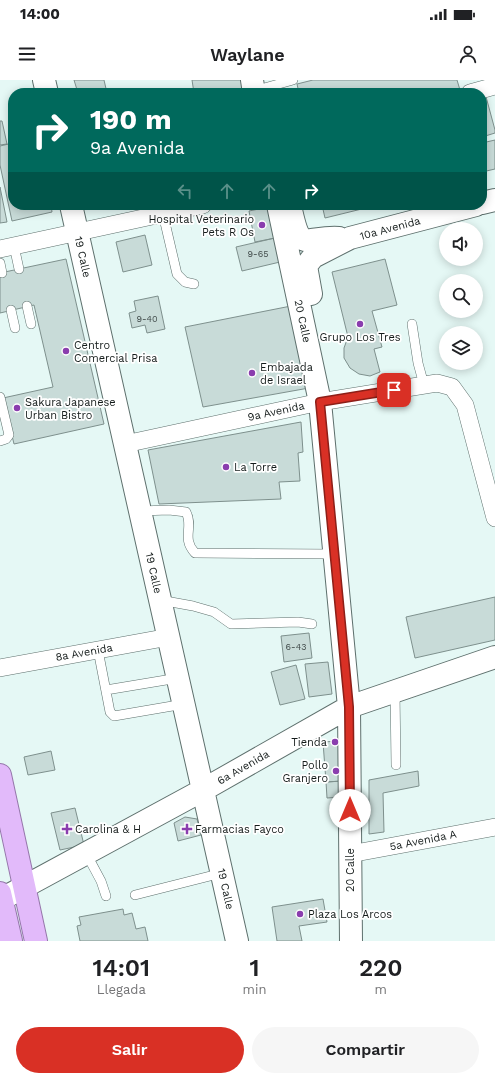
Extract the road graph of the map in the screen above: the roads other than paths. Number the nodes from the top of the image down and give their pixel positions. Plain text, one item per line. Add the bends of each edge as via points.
1 (293, 80) edge
2 (253, 88) edge
3 (72, 210) edge
4 (181, 210) edge
5 (279, 210) edge
6 (291, 210) edge
7 (457, 210) edge
8 (163, 214) junction
9 (77, 232) junction
10 (7, 248) edge
11 (308, 251) junction
12 (0, 263) edge
13 (19, 269) dead end
14 (2, 273) dead end
15 (194, 284) dead end
16 (27, 306) dead end
17 (10, 310) dead end
18 (31, 324) dead end
19 (412, 324) dead end
20 (15, 328) dead end
21 (312, 360) junction
22 (424, 385) junction
23 (0, 397) edge
24 (320, 402) junction
25 (0, 441) edge
26 (125, 444) junction
27 (140, 511) junction
28 (495, 518) edge
29 (334, 554) junction
30 (160, 600) junction
31 (312, 624) dead end
32 (168, 637) junction
33 (98, 650) junction
34 (495, 658) edge
35 (0, 668) edge
36 (178, 678) junction
37 (106, 690) junction
38 (395, 691) junction
39 (184, 704) junction
40 (349, 707) junction
41 (396, 765) dead end
42 (0, 775) edge
43 (203, 790) junction
44 (495, 826) edge
45 (86, 853) junction
46 (350, 854) junction
47 (222, 873) junction
48 (24, 888) junction
49 (135, 895) dead end
50 (106, 896) dead end
51 (0, 897) edge
52 (11, 941) edge
53 (36, 941) edge
54 (237, 941) edge
55 (351, 941) edge

1 - 2 lane
3 - 9 street, 19 Calle
4 - 8 street
5 - 21 street, 20 Calle
6 - 11 street via 296,233
7 - 11 street, 10a Avenida
8 - 9 street
8 - 15 lane via 177,274 185,282
9 - 10 street
9 - 26 street, 19 Calle
10 - 13 lane
11 - 21 street via 306,272 321,340
12 - 14 lane
16 - 18 lane
17 - 20 lane
19 - 22 lane
21 - 24 street, 20 Calle
22 - 24 street, 9a Avenida
22 - 28 street, 9a Avenida via 437,383 452,387 465,405
23 - 25 lane via 9,435
24 - 26 street, 9a Avenida
24 - 29 street, 20 Calle
26 - 27 street, 19 Calle
27 - 29 lane via 186,512 187,538 195,553
27 - 30 street, 19 Calle
29 - 40 street, 20 Calle
30 - 31 lane via 214,612 231,624
30 - 32 street, 19 Calle
32 - 33 street, 8a Avenida
32 - 36 street, 19 Calle
33 - 35 street, 8a Avenida
33 - 37 lane
34 - 38 street, 6a Avenida
36 - 37 lane
36 - 39 street, 19 Calle
37 - 39 lane via 110,712 114,716
38 - 40 street, 6a Avenida
38 - 41 lane
39 - 43 street, 19 Calle
40 - 43 street, 6a Avenida
40 - 46 street, 20 Calle
42 - 48 highway
43 - 45 street, 6a Avenida
43 - 47 street, 19 Calle
44 - 46 street, 5a Avenida A
45 - 48 street, 6a Avenida
45 - 50 lane
46 - 55 street, 20 Calle
47 - 49 lane
47 - 54 street, 19 Calle
48 - 51 street, 6a Avenida
48 - 53 highway
51 - 52 highway

